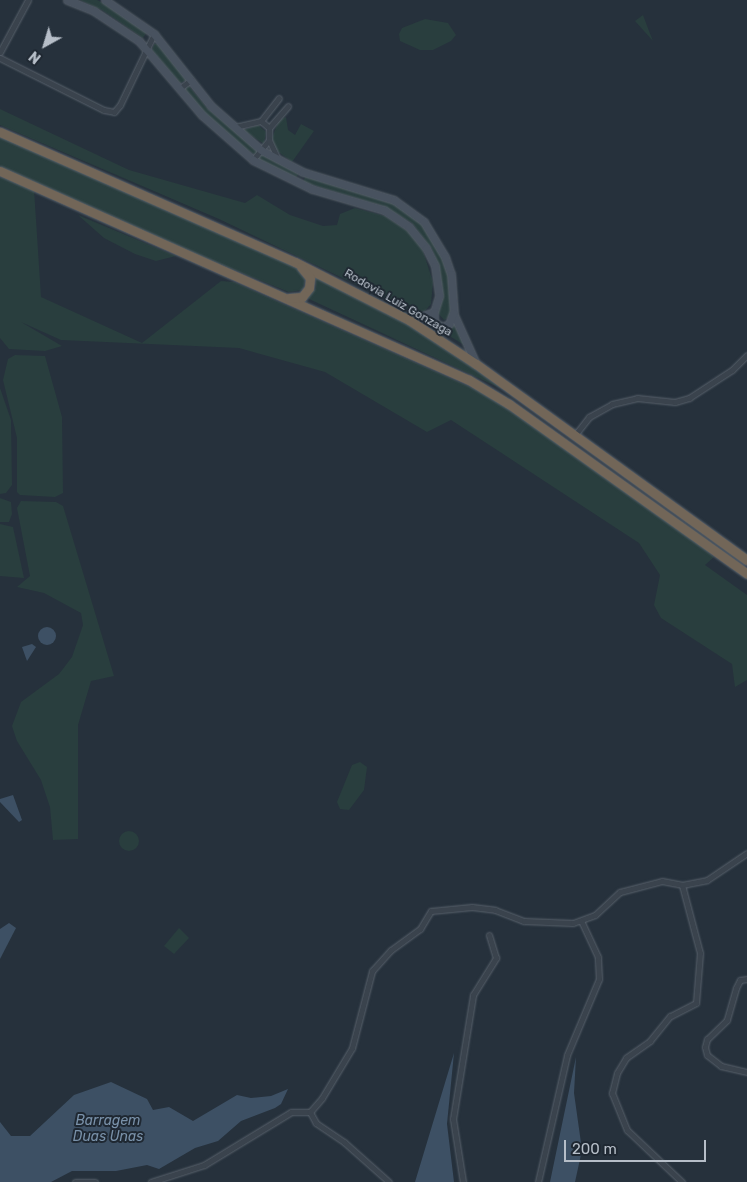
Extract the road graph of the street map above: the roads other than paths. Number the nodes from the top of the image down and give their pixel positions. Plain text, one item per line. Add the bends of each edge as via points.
1 (28, 0) edge
2 (67, 0) edge
3 (105, 0) edge
4 (154, 34) junction
5 (146, 47) junction
6 (0, 52) edge
7 (0, 58) edge
8 (191, 80) junction
9 (180, 88) junction
10 (279, 98) dead end
11 (275, 104) junction
12 (288, 106) dead end
13 (284, 111) junction
14 (261, 122) junction
15 (233, 127) junction
16 (270, 128) junction
17 (0, 132) edge
18 (269, 140) junction
19 (261, 150) junction
20 (253, 160) junction
21 (281, 160) junction
22 (0, 170) edge
23 (303, 172) junction
24 (297, 183) junction
25 (295, 262) junction
26 (279, 294) junction
27 (453, 310) junction
28 (434, 312) junction
29 (409, 320) junction
30 (747, 355) edge
31 (476, 364) junction
32 (575, 436) junction
33 (747, 560) edge
34 (747, 574) edge
35 (747, 853) edge
36 (682, 885) junction
37 (581, 921) junction
38 (489, 935) dead end
39 (747, 979) edge
40 (747, 1072) edge
41 (310, 1112) junction
42 (75, 1182) edge
43 (95, 1182) edge
44 (151, 1182) edge
45 (389, 1182) edge
46 (463, 1182) edge
47 (538, 1182) edge
48 (682, 1182) edge

1 - 6 street
2 - 5 main road via 113,21
3 - 4 main road
4 - 5 street
4 - 8 main road
5 - 7 street via 114,112
5 - 9 main road
8 - 9 street
8 - 15 main road
9 - 20 main road via 219,131
10 - 11 street
11 - 13 street
11 - 14 street
12 - 13 street
13 - 16 street
14 - 15 street
14 - 16 street
15 - 19 main road
16 - 18 street
17 - 25 highway, Rodovia Luiz Gonzaga
18 - 19 street
18 - 21 street via 272,151
19 - 20 street
19 - 21 main road
20 - 24 main road
21 - 23 main road
22 - 26 highway
23 - 24 street
23 - 27 main road via 375,192 411,210 436,238 445,257
24 - 28 main road via 384,210 409,227 435,266 439,296
25 - 26 highway via 307,273 309,288 297,299
25 - 29 highway, Rodovia Luiz Gonzaga
26 - 34 highway via 487,390
27 - 28 main road via 449,324 442,327 434,322
27 - 31 main road
28 - 29 main road
29 - 31 highway, Rodovia Luiz Gonzaga
30 - 32 street via 732,370 689,398 675,402 637,398 612,404 589,417
31 - 32 highway, Rodovia Luiz Gonzaga
32 - 33 highway, Rodovia Luiz Gonzaga
35 - 36 street via 710,879
36 - 37 street via 662,880 624,890 596,915
36 - 48 street via 700,953 696,1003 670,1016 650,1041 626,1058 617,1073 612,1093 627,1130
37 - 41 street via 564,924 524,921 495,910 472,907 431,911 420,930 391,950 372,971 352,1048
37 - 47 street via 598,957 599,979 576,1027 567,1055
38 - 46 street via 496,958 473,996 453,1119
39 - 40 street via 740,980 727,1020 704,1047 707,1055 720,1066
41 - 44 street via 291,1112 204,1165
41 - 45 street via 316,1123 344,1142
42 - 43 street

